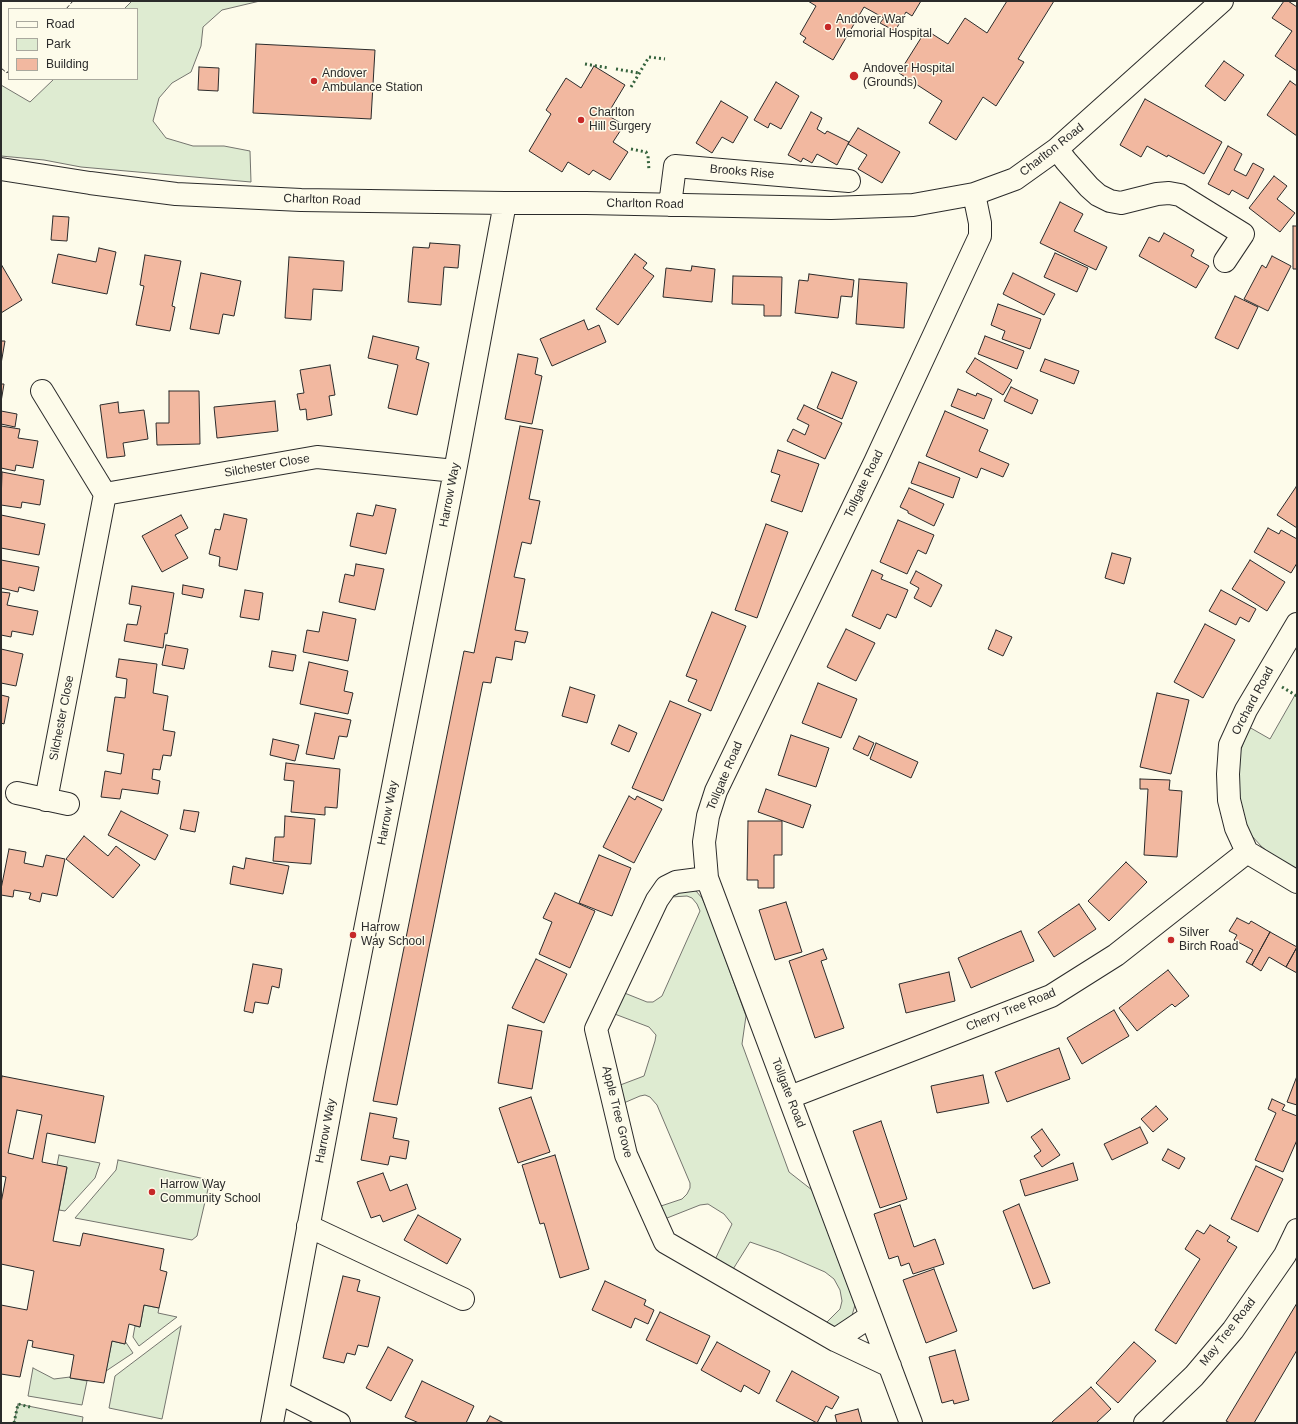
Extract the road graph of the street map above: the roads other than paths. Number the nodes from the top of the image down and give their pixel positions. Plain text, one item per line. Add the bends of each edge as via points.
1 (1222, 1) edge
2 (1057, 149) junction
3 (1, 169) edge
4 (849, 181) dead end
5 (974, 194) junction
6 (505, 203) junction
7 (670, 205) junction
8 (1225, 261) dead end
9 (42, 391) dead end
10 (455, 471) junction
11 (105, 494) junction
12 (1297, 624) edge
13 (17, 793) dead end
14 (46, 800) junction
15 (68, 804) dead end
16 (1247, 852) junction
17 (707, 878) junction
18 (1297, 882) edge
19 (790, 1097) junction
20 (308, 1226) junction
21 (1297, 1230) edge
22 (463, 1299) dead end
23 (871, 1316) junction
24 (835, 1340) junction
25 (890, 1366) junction
26 (278, 1392) junction
27 (272, 1423) edge
28 (339, 1423) edge
29 (911, 1423) edge
30 (1145, 1423) edge

1 - 2 street, Charlton Road
2 - 5 street, Charlton Road via 1015,179
2 - 8 street via 1089,187 1110,201 1121,203 1156,194 1180,195 1243,234
3 - 6 street, Charlton Road via 176,194 352,202
4 - 7 street, Brooks Rise via 675,166
5 - 7 street, Charlton Road via 913,205 869,207
5 - 17 street, Tollgate Road via 980,236 716,791 708,816 704,842
6 - 7 street, Charlton Road
6 - 10 street, Harrow Way
9 - 11 street
10 - 11 street, Silchester Close via 317,457
10 - 20 street, Harrow Way
11 - 14 street, Silchester Close
12 - 16 street, Orchard Road via 1246,710 1230,745 1229,800 1236,828
13 - 14 street
14 - 15 street
16 - 18 street
16 - 19 street, Cherry Tree Road via 1116,955 1051,996
17 - 19 street, Tollgate Road
17 - 24 street, Apple Tree Grove via 676,882 666,887 657,900 596,1030 626,1155 665,1242
19 - 23 street, Tollgate Road
20 - 22 street
20 - 26 street, Harrow Way
21 - 30 street, May Tree Road via 1284,1255 1233,1330 1194,1376
23 - 24 street
23 - 25 street, Tollgate Road
24 - 25 street, Apple Tree Grove
25 - 29 street, Tollgate Road
26 - 27 street, Harrow Way
26 - 28 street

